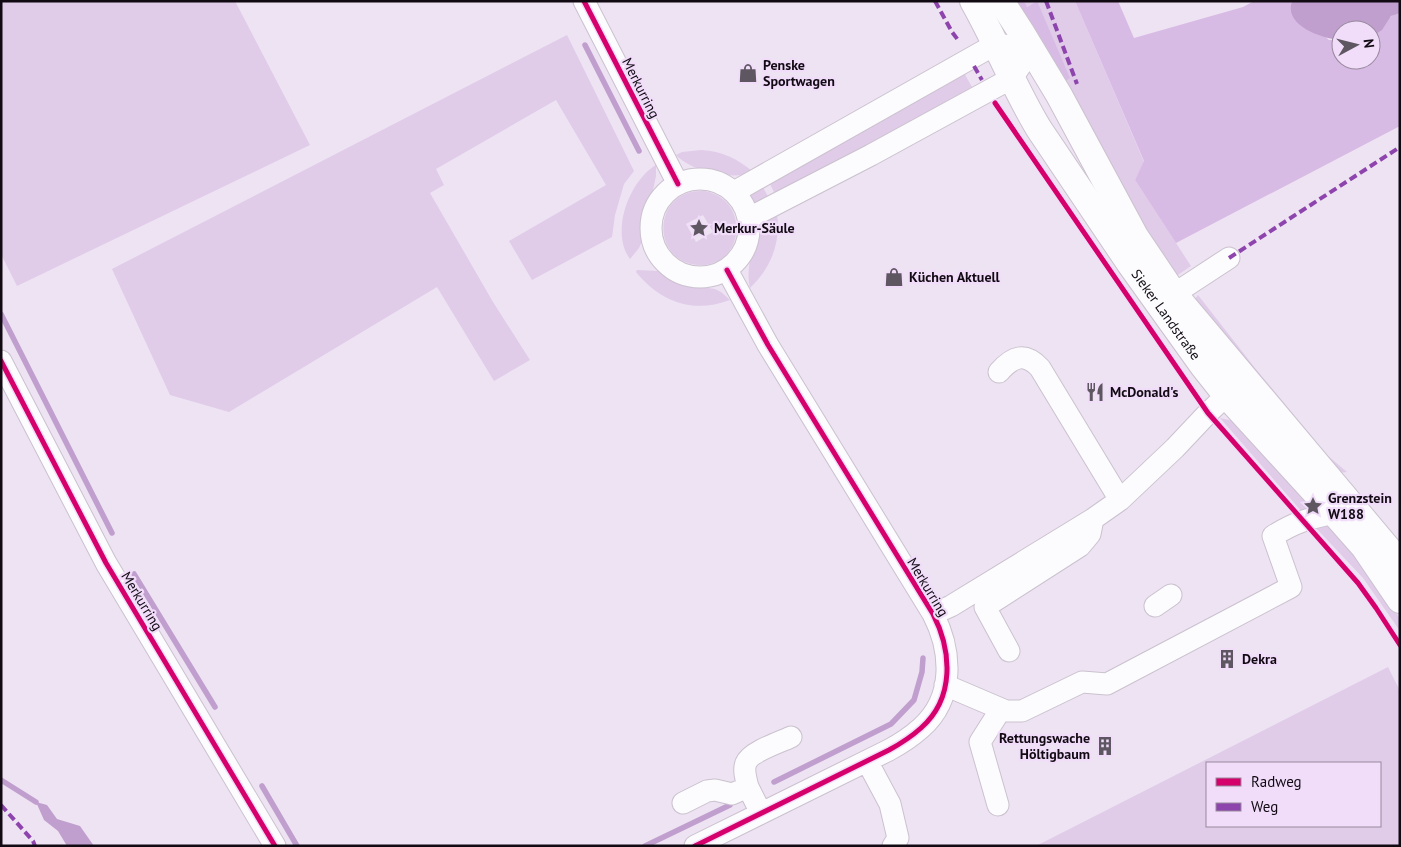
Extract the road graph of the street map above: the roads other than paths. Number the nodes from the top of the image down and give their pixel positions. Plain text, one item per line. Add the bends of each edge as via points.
1 (584, 1) edge
2 (973, 1) edge
3 (1001, 1) edge
4 (996, 44) junction
5 (1032, 49) junction
6 (1012, 78) junction
7 (678, 184) junction
8 (734, 192) junction
9 (749, 218) junction
10 (1228, 258) dead end
11 (727, 270) junction
12 (1174, 294) junction
13 (1, 361) edge
14 (998, 372) dead end
15 (1246, 378) junction
16 (1226, 395) junction
17 (1120, 500) junction
18 (1334, 513) junction
19 (1092, 520) junction
20 (1400, 563) edge
21 (1400, 600) edge
22 (933, 614) junction
23 (1009, 651) dead end
24 (945, 685) junction
25 (1001, 709) junction
26 (791, 737) dead end
27 (868, 761) junction
28 (748, 787) junction
29 (683, 803) dead end
30 (998, 805) dead end
31 (762, 813) junction
32 (275, 846) edge
33 (695, 846) edge
34 (893, 846) edge

1 - 7 street, Merkurring
2 - 4 main road, Sieker Landstraße
3 - 5 main road, Sieker Landstraße
4 - 5 street
4 - 6 main road, Sieker Landstraße
4 - 8 street
5 - 6 street
5 - 12 main road, Sieker Landstraße via 1125,219
6 - 9 street
6 - 16 main road, Sieker Landstraße via 1025,106 1074,183 1166,316
7 - 8 street via 693,179 710,179
7 - 11 street via 663,195 654,211 651,234 657,252 668,266 688,276 706,277
8 - 9 street
9 - 11 street via 747,246
10 - 12 street
11 - 22 street, Merkurring via 768,345
12 - 15 main road, Sieker Landstraße
13 - 32 street, Merkurring via 106,563
14 - 17 street via 1006,363 1019,358 1030,359 1040,368
15 - 16 street
15 - 20 main road, Sieker Landstraße
16 - 17 street
16 - 18 main road, Sieker Landstraße
17 - 19 street
18 - 21 main road, Sieker Landstraße via 1364,547
18 - 25 street via 1303,520 1273,536 1291,587 1107,684 1082,682 1022,711
19 - 22 street via 952,606
19 - 23 street via 1090,534 1080,546 985,607
22 - 24 street, Merkurring via 946,649 948,674
24 - 25 street
24 - 27 street, Merkurring via 940,703 922,727
25 - 30 street via 980,742
26 - 28 street via 751,756 745,770
27 - 31 street, Merkurring
27 - 34 street via 890,804 898,838
28 - 29 street via 732,794 707,791
28 - 31 street
31 - 33 street, Merkurring

